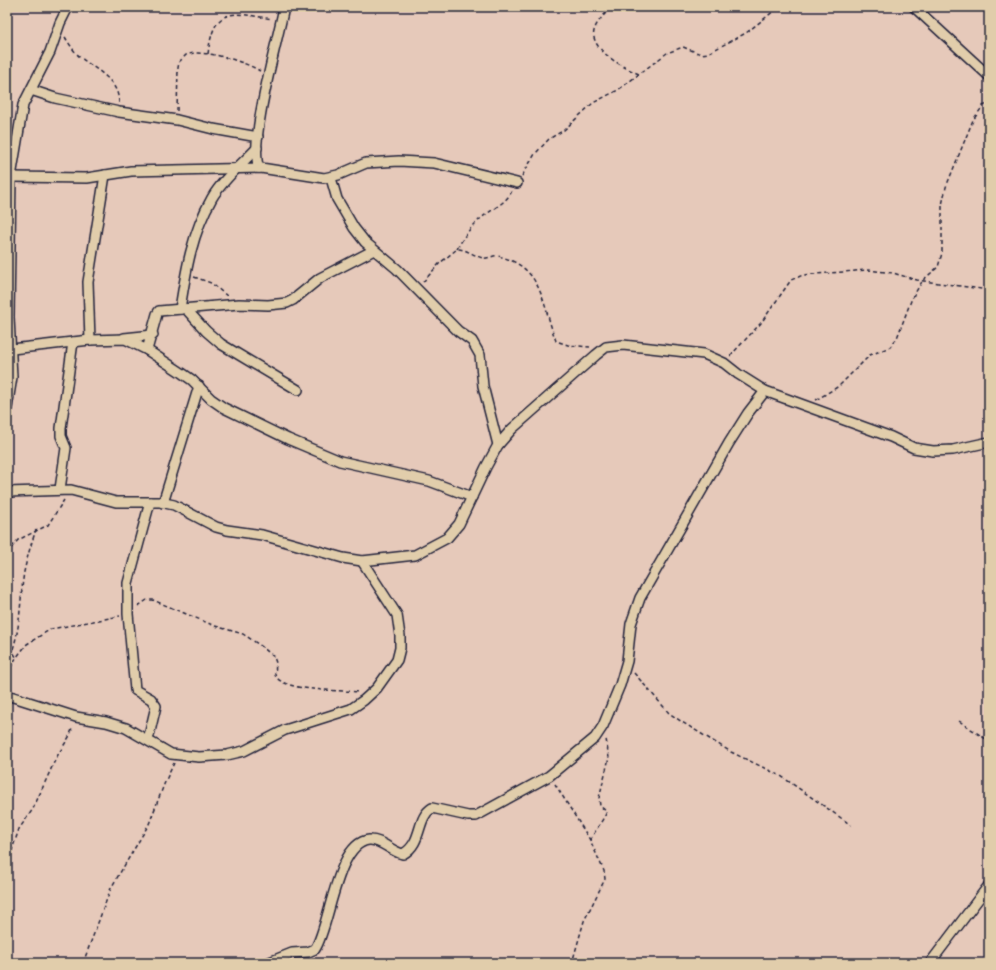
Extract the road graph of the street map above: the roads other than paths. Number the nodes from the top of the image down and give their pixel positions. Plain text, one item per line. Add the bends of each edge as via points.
1 (68, 7) edge
2 (284, 7) edge
3 (914, 7) edge
4 (989, 76) edge
5 (31, 90) junction
6 (258, 137) junction
7 (257, 148) junction
8 (259, 168) junction
9 (236, 169) junction
10 (105, 175) junction
11 (11, 177) junction
12 (331, 178) junction
13 (517, 183) road end
14 (374, 250) junction
15 (183, 309) junction
16 (152, 335) junction
17 (122, 338) junction
18 (90, 340) junction
19 (73, 342) junction
20 (12, 348) junction
21 (147, 350) junction
22 (199, 386) junction
23 (298, 390) dead end
24 (765, 391) junction
25 (7, 408) edge
26 (989, 442) edge
27 (498, 446) junction
28 (60, 489) junction
29 (7, 492) edge
30 (472, 497) junction
31 (150, 502) junction
32 (163, 503) junction
33 (362, 561) junction
34 (7, 695) edge
35 (148, 740) junction
36 (989, 886) edge
37 (267, 963) edge
38 (930, 963) edge

1 - 5 street
2 - 6 street via 268,76
3 - 4 street
5 - 6 street via 119,112 177,120
5 - 11 street via 20,115
6 - 7 street
7 - 8 street via 256,159
7 - 9 street
8 - 9 street
8 - 12 street
9 - 10 street via 131,171
9 - 15 street via 212,198 196,232 185,273
10 - 11 street via 75,178
10 - 18 street via 88,282
11 - 20 street via 9,317
12 - 13 street via 366,163 399,161 434,163
12 - 14 street via 336,199 354,228
14 - 15 street via 320,278 287,303
14 - 27 street via 397,269 458,331 472,341 480,355 483,386
15 - 16 street via 158,312
15 - 23 street via 221,344
16 - 17 street
16 - 21 street
17 - 18 street
17 - 21 street
18 - 19 street
19 - 20 street
19 - 28 street via 60,428 66,448
20 - 25 street via 12,384
21 - 22 street
22 - 30 street via 224,408 332,458 429,481
22 - 32 street
24 - 26 street via 891,436 914,448 933,452
24 - 27 street via 724,363 704,354 636,345 606,347 512,429
24 - 37 street via 729,443 640,598 631,624 620,685 603,726 595,738 549,776 472,817 432,808 425,815 419,835 403,854 377,841 368,840 360,843 352,850 336,885 315,949 292,953
27 - 30 street
28 - 29 street
28 - 31 street via 116,502
30 - 33 street via 459,524 447,538 434,547 415,555
31 - 32 street
31 - 35 street via 128,583 128,614 135,690 151,699 156,706
32 - 33 street via 174,505 216,527 262,535
33 - 35 street via 397,615 400,636 397,660 371,694 351,709 284,730 244,751 209,757 179,756
34 - 35 street via 76,717 115,725
36 - 38 street

